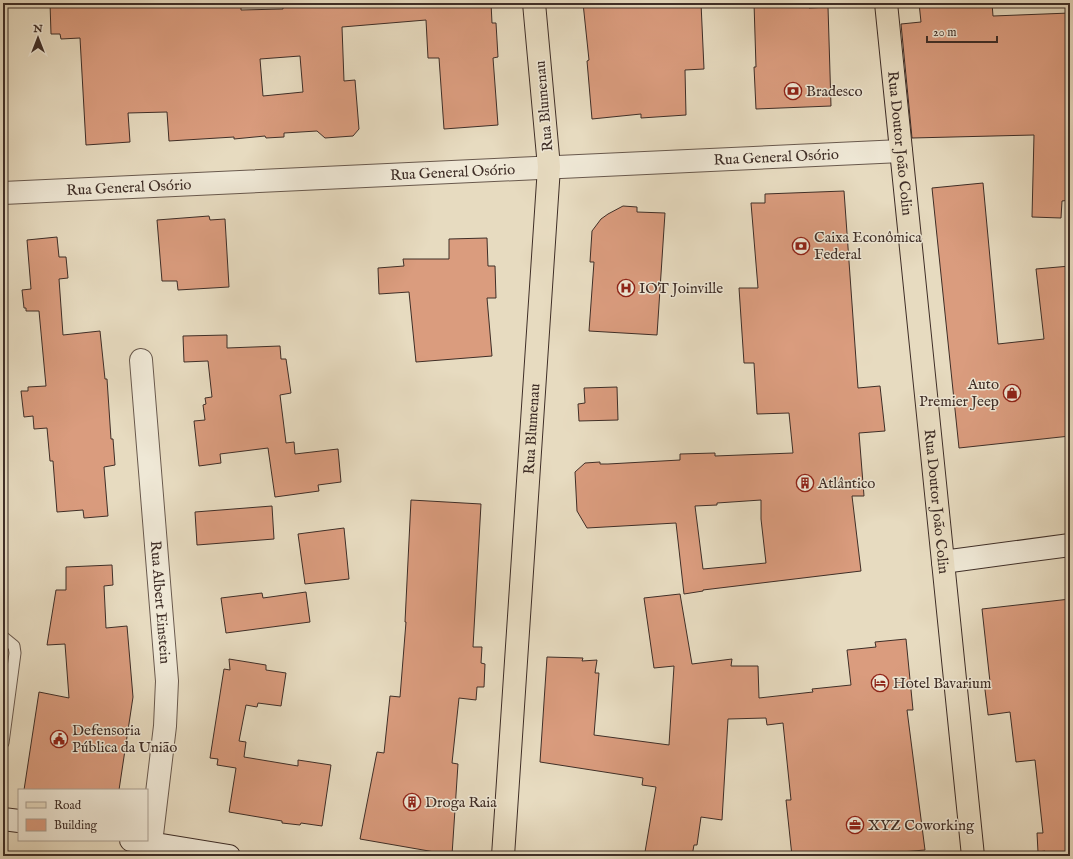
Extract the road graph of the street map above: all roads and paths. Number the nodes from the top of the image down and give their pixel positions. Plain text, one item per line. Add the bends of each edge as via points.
1 (534, 3) edge
2 (886, 3) edge
3 (901, 151) junction
4 (549, 167) junction
5 (3, 193) edge
6 (141, 360) dead end
7 (1070, 545) edge
8 (944, 562) junction
9 (3, 637) edge
10 (3, 743) edge
11 (148, 808) edge
12 (3, 819) edge
13 (18, 821) edge
14 (141, 842) edge
15 (229, 856) edge
16 (503, 856) edge
17 (973, 856) edge

1 - 4 main road, Rua Blumenau
2 - 3 main road, Rua Doutor João Colin
3 - 4 street, Rua General Osório
3 - 8 main road, Rua Doutor João Colin
4 - 5 street, Rua General Osório
4 - 16 main road, Rua Blumenau
6 - 11 street, Rua Albert Einstein via 168,681 165,726
7 - 8 street
8 - 17 main road, Rua Doutor João Colin
9 - 10 lane via 14,646 15,653
12 - 13 street
14 - 15 street

